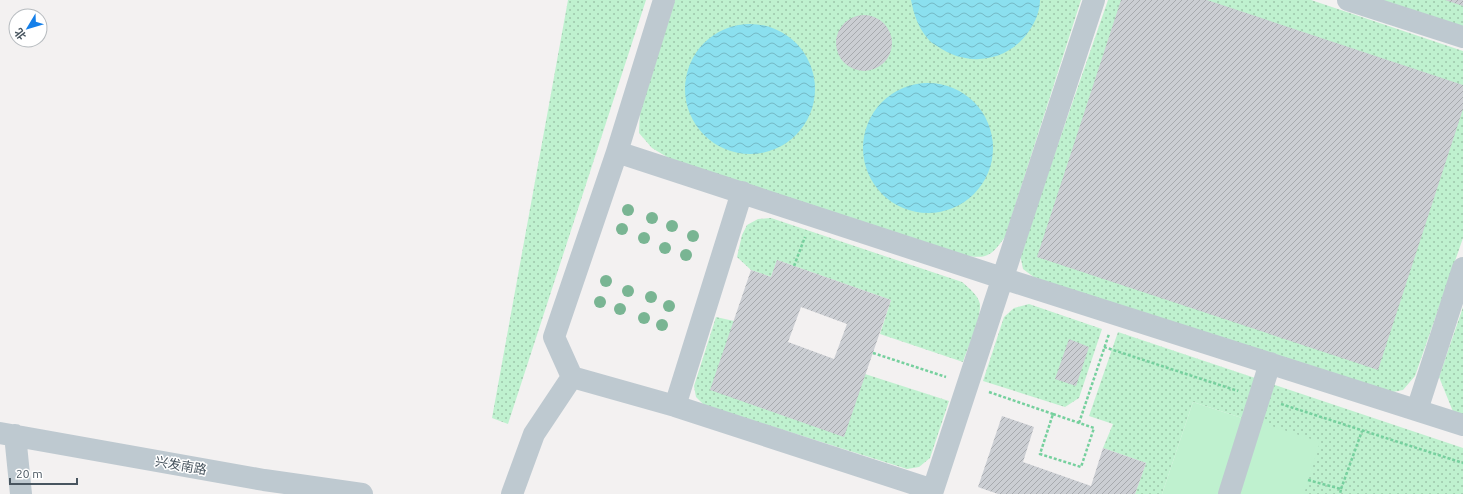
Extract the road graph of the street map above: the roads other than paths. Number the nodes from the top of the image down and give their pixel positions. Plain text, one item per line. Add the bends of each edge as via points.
1 (664, 0) edge
2 (1094, 0) edge
3 (1348, 0) edge
4 (1463, 38) edge
5 (616, 152) junction
6 (742, 192) junction
7 (1463, 268) edge
8 (1002, 278) junction
9 (1270, 363) junction
10 (572, 377) junction
11 (675, 406) junction
12 (1417, 410) junction
13 (1463, 425) edge
14 (8, 434) edge
15 (21, 494) edge
16 (362, 494) edge
17 (512, 494) edge
18 (1229, 494) edge

1 - 5 street
2 - 8 street
3 - 4 street
5 - 6 street
5 - 10 street via 554,337
6 - 8 street
6 - 11 street
7 - 12 street
8 - 9 street
8 - 11 street via 933,490
9 - 12 street
9 - 18 street
10 - 11 street
10 - 17 street via 534,434
12 - 13 street
14 - 15 street
14 - 16 street, 兴发南路

